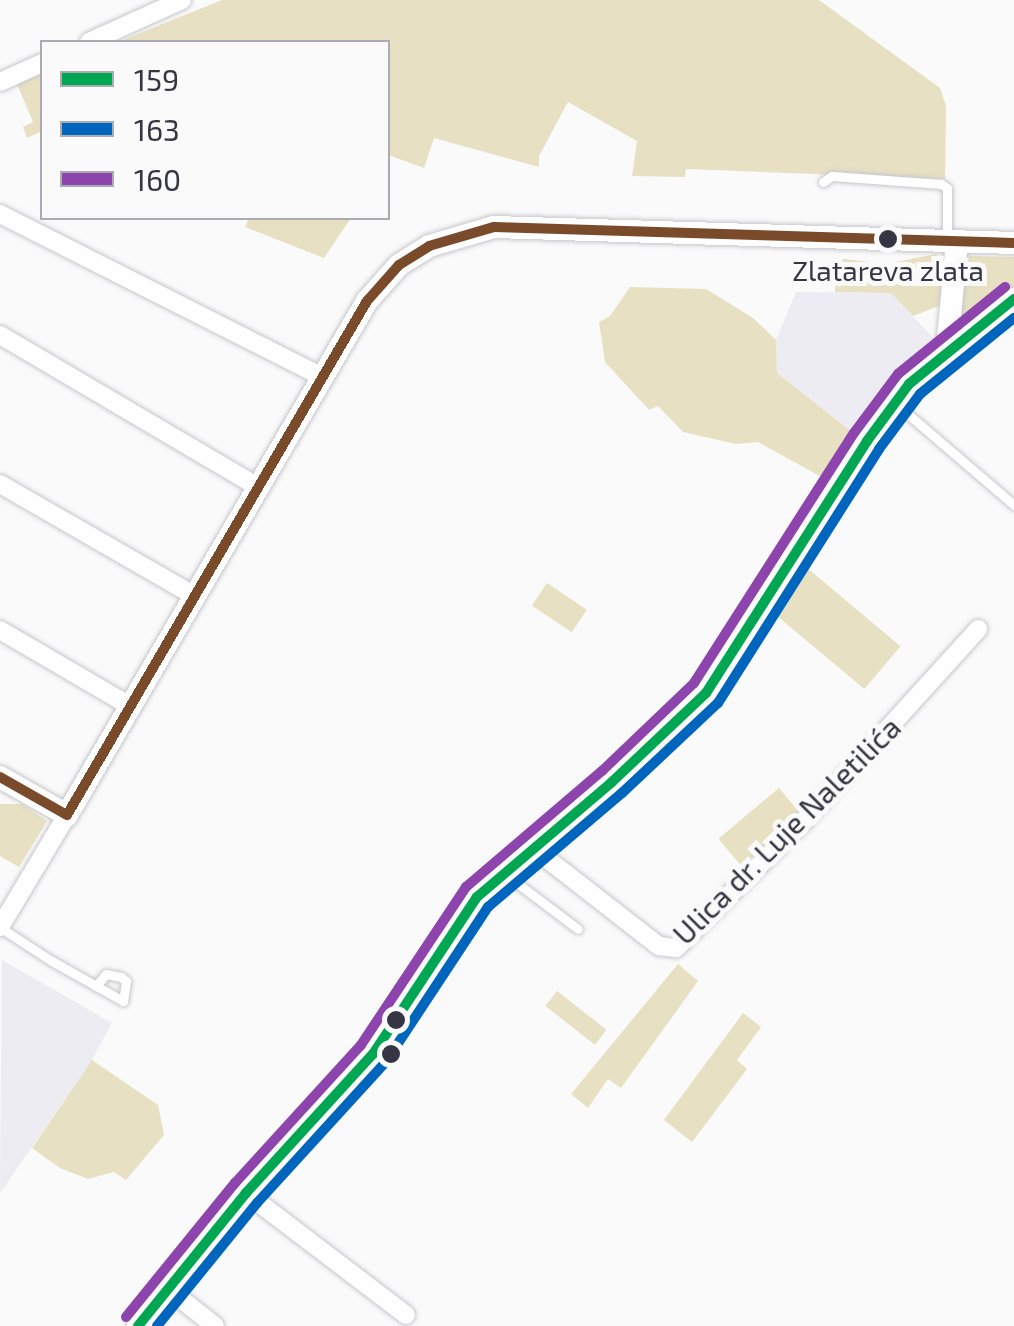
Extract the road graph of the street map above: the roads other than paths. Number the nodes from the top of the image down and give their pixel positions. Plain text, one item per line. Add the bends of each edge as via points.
1 (182, 0) edge
2 (92, 40) edge
3 (40, 64) edge
4 (0, 82) edge
5 (822, 182) dead end
6 (0, 214) edge
7 (952, 242) junction
8 (1014, 243) edge
9 (1014, 299) edge
10 (0, 335) edge
11 (947, 349) junction
12 (323, 377) junction
13 (894, 402) junction
14 (0, 484) edge
15 (258, 487) junction
16 (1014, 505) edge
17 (195, 596) junction
18 (978, 628) dead end
19 (0, 630) edge
20 (130, 706) junction
21 (0, 777) edge
22 (67, 815) junction
23 (533, 848) junction
24 (503, 872) junction
25 (0, 927) edge
26 (578, 929) dead end
27 (96, 986) dead end
28 (246, 1193) junction
29 (168, 1288) junction
30 (406, 1316) dead end
31 (138, 1326) edge
32 (215, 1326) edge

1 - 2 street
3 - 4 street
5 - 7 lane via 832,176 941,184 947,188
6 - 12 street
7 - 8 street
7 - 11 street
7 - 12 street via 473,230 413,255 379,284
9 - 11 street
10 - 15 street
11 - 13 street
12 - 15 street
13 - 16 lane
13 - 23 street via 706,693
14 - 17 street
15 - 17 street
17 - 20 street
18 - 23 street, Ulica dr. Luje Naletilića via 804,820 676,948 659,946
19 - 20 street
20 - 22 street
21 - 22 street
22 - 25 street
23 - 24 street
24 - 26 lane
24 - 28 street via 466,912 373,1054
25 - 27 lane
28 - 29 street
28 - 30 street
29 - 31 street
29 - 32 street

